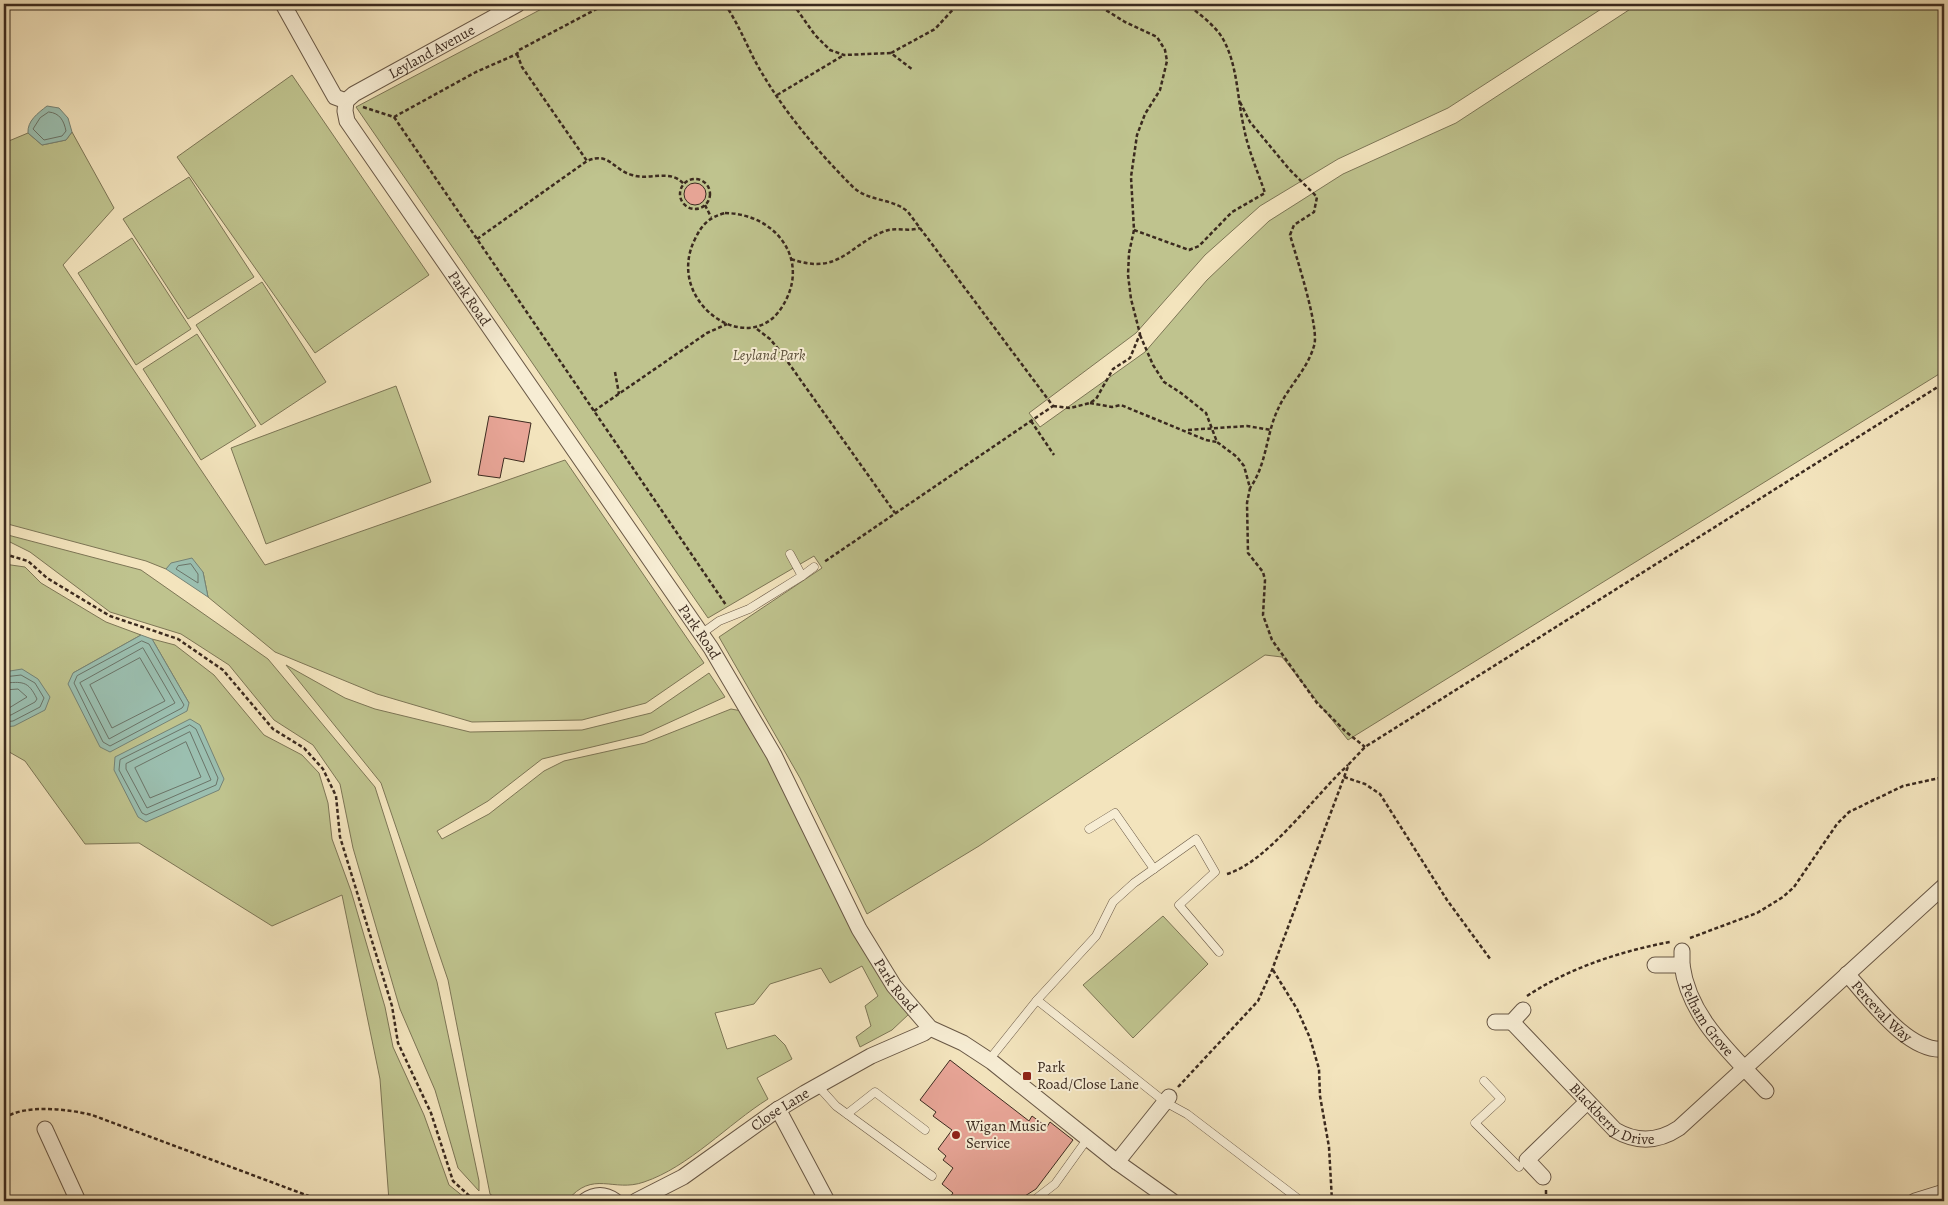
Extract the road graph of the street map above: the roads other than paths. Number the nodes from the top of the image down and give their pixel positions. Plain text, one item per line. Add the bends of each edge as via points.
1 (283, 4) edge
2 (518, 4) edge
3 (495, 9) edge
4 (346, 101) junction
5 (790, 554) dead end
6 (814, 567) road end
7 (802, 576) junction
8 (701, 634) junction
9 (1089, 829) dead end
10 (1154, 869) junction
11 (1944, 886) edge
12 (1219, 952) dead end
13 (1655, 965) dead end
14 (1847, 974) junction
15 (1037, 1000) junction
16 (1523, 1010) road end
17 (1495, 1022) dead end
18 (1512, 1022) junction
19 (930, 1028) junction
20 (1944, 1049) edge
21 (989, 1060) junction
22 (1744, 1067) junction
23 (1484, 1081) dead end
24 (818, 1086) junction
25 (1766, 1092) dead end
26 (1167, 1100) junction
27 (1586, 1102) junction
28 (778, 1110) junction
29 (847, 1114) junction
30 (45, 1129) dead end
31 (925, 1130) dead end
32 (1088, 1138) junction
33 (1118, 1162) junction
34 (1520, 1165) junction
35 (932, 1176) dead end
36 (1543, 1177) dead end
37 (1944, 1192) edge
38 (78, 1201) edge
39 (585, 1201) edge
40 (615, 1201) edge
41 (636, 1201) edge
42 (826, 1201) edge
43 (1033, 1201) edge
44 (1172, 1201) edge
45 (1301, 1201) edge
46 (1916, 1201) edge

1 - 4 street via 335,97
2 - 3 street, Leyland Avenue
3 - 4 street, Leyland Avenue
4 - 8 street, Park Road via 344,111 348,121
5 - 7 lane
6 - 7 lane
7 - 8 lane via 749,609 719,620
8 - 19 street, Park Road via 774,756 875,957 894,986
9 - 10 lane via 1115,813
10 - 12 lane via 1196,840 1215,872 1180,905
10 - 15 lane via 1113,902 1096,936
11 - 14 street, Blackberry Drive
13 - 22 street, Pelham Grove via 1681,949 1688,993 1700,1016
14 - 20 street, Perceval Way via 1917,1052
14 - 22 street, Blackberry Drive
15 - 21 lane
15 - 26 lane
16 - 18 street
17 - 18 street
18 - 27 street, Blackberry Drive
19 - 21 street, Park Road via 963,1043
19 - 24 street, Close Lane
21 - 32 street, Park Road
22 - 25 street
22 - 27 street, Blackberry Drive via 1679,1128 1659,1138 1636,1139 1623,1135
23 - 34 lane via 1501,1099 1476,1123
24 - 28 street, Close Lane
24 - 29 lane
26 - 33 street
26 - 45 lane
27 - 34 street
28 - 41 street, Close Lane via 683,1177
28 - 42 street
29 - 31 lane via 875,1092
29 - 35 lane
30 - 38 street
32 - 33 street, Park Road
32 - 43 lane via 1056,1184
33 - 44 street, Park Road
34 - 36 street
37 - 46 street
39 - 40 street via 596,1195

